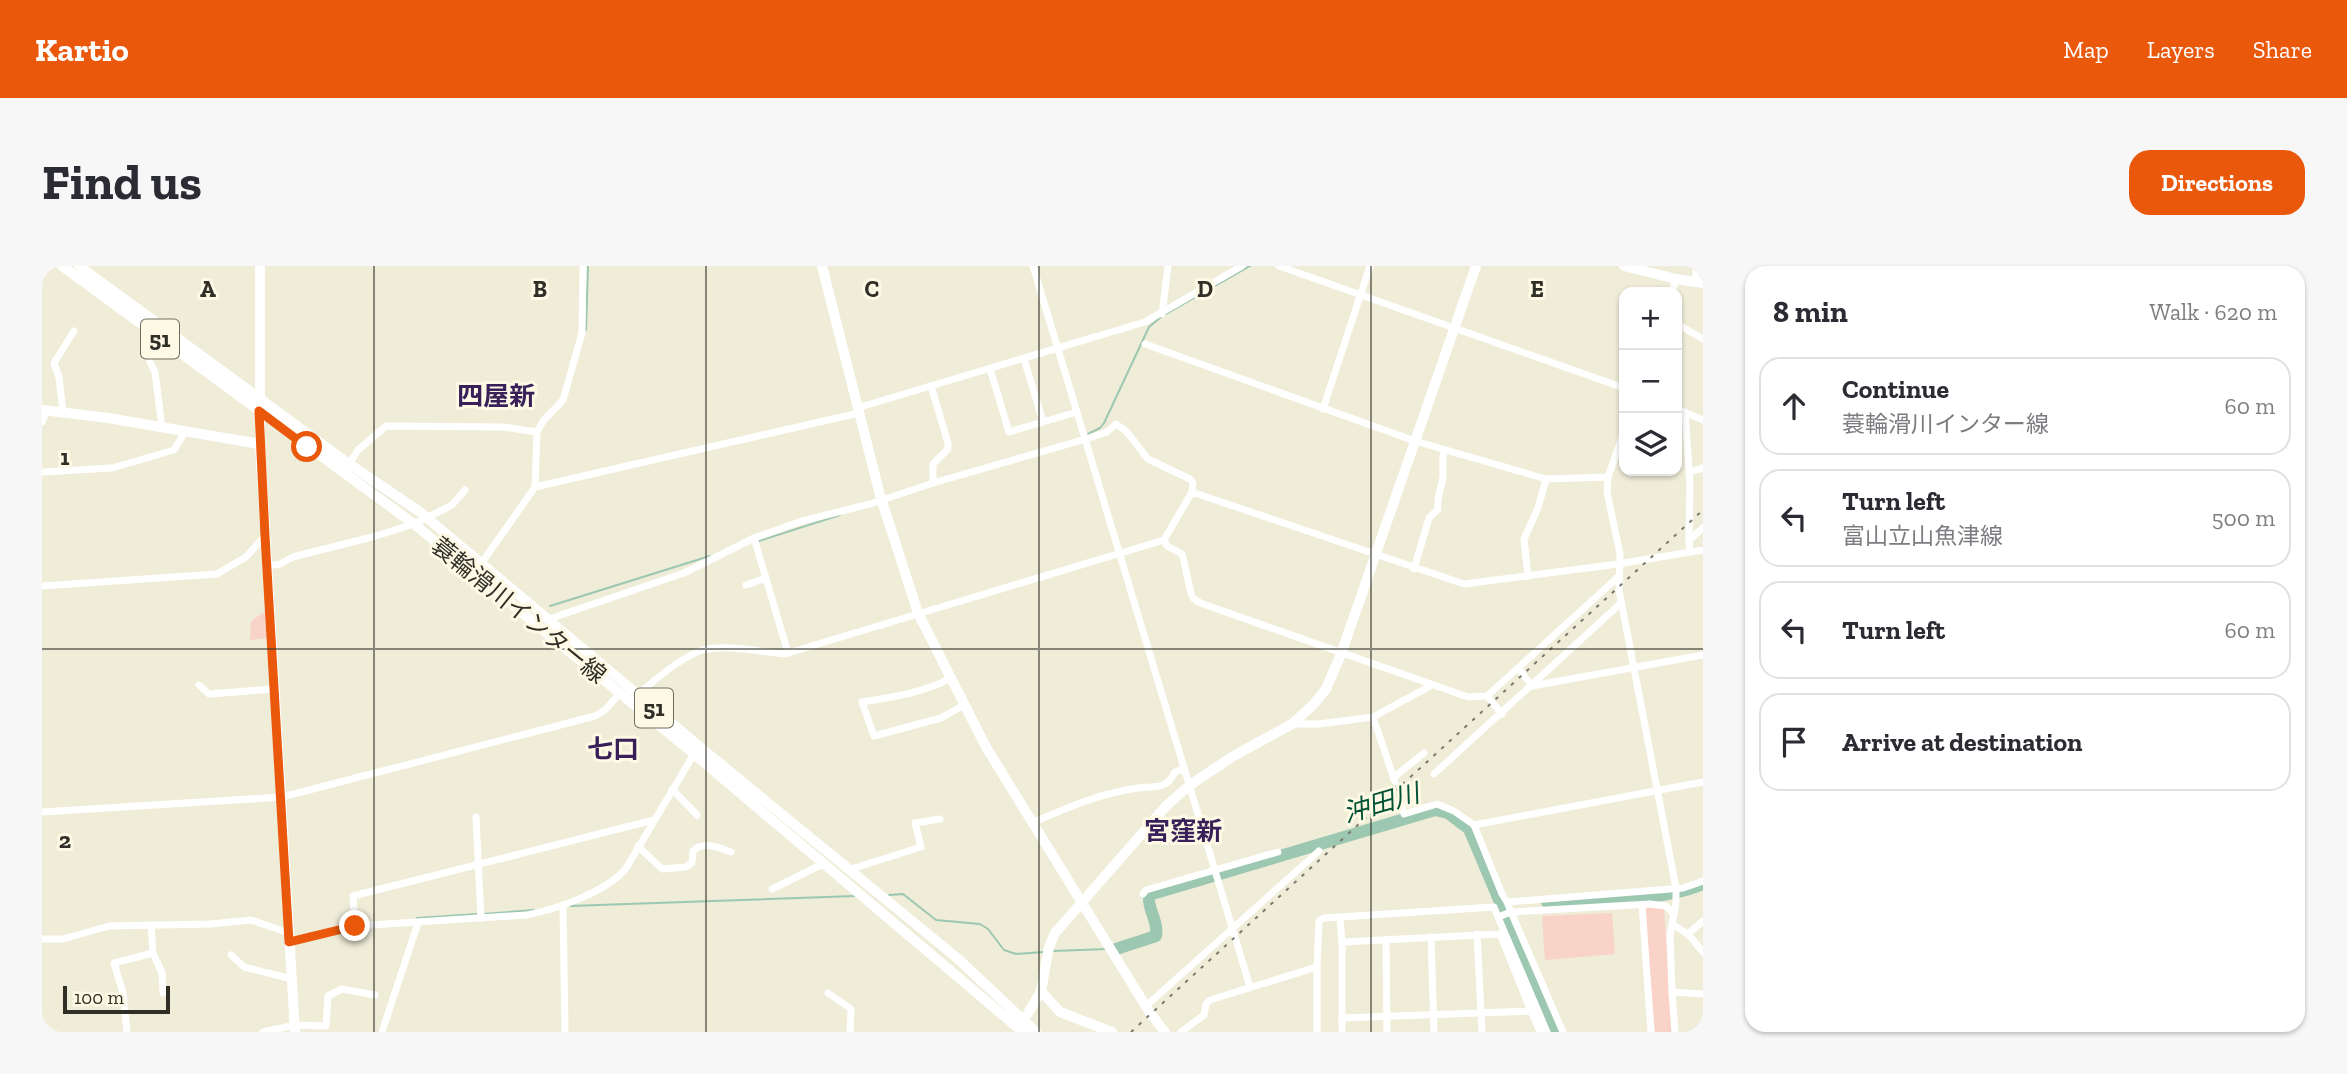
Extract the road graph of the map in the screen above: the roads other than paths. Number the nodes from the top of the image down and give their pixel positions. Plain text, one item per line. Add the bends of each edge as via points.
1 (62, 266) edge
2 (79, 266) edge
3 (260, 266) edge
4 (583, 266) edge
5 (822, 266) edge
6 (1033, 266) edge
7 (1168, 266) edge
8 (1242, 266) edge
9 (1279, 266) edge
10 (1370, 266) edge
11 (1476, 266) edge
12 (1624, 266) edge
13 (1696, 266) edge
14 (1676, 279) junction
15 (1700, 283) edge
16 (1674, 287) edge
17 (1360, 296) junction
18 (1162, 314) junction
19 (1682, 327) edge
20 (1454, 328) junction
21 (74, 331) dead end
22 (1703, 339) edge
23 (1146, 344) dead end
24 (1058, 348) junction
25 (1024, 359) junction
26 (150, 362) dead end
27 (990, 369) junction
28 (932, 386) junction
29 (1619, 386) edge
30 (259, 405) junction
31 (1323, 409) junction
32 (44, 410) edge
33 (858, 411) junction
34 (62, 412) junction
35 (1077, 412) junction
36 (1682, 412) edge
37 (1685, 413) junction
38 (1703, 420) edge
39 (42, 422) edge
40 (1042, 422) junction
41 (162, 428) junction
42 (185, 432) junction
43 (537, 432) junction
44 (1086, 439) junction
45 (1415, 441) junction
46 (260, 444) junction
47 (1619, 446) edge
48 (1444, 450) junction
49 (346, 468) junction
50 (1703, 468) edge
51 (42, 472) edge
52 (1689, 472) junction
53 (1608, 478) junction
54 (1546, 479) junction
55 (933, 483) junction
56 (535, 487) junction
57 (465, 491) dead end
58 (1192, 492) junction
59 (882, 500) junction
60 (426, 517) junction
61 (414, 524) junction
62 (1703, 528) edge
63 (265, 536) junction
64 (754, 538) junction
65 (1164, 540) junction
66 (1689, 540) junction
67 (1703, 550) edge
68 (1690, 552) junction
69 (1120, 554) junction
70 (1375, 556) junction
71 (481, 564) junction
72 (1618, 564) junction
73 (267, 566) junction
74 (1414, 569) junction
75 (471, 573) junction
76 (1528, 576) junction
77 (1618, 577) junction
78 (766, 578) junction
79 (746, 585) dead end
80 (42, 586) edge
81 (1621, 603) junction
82 (918, 613) junction
83 (549, 619) junction
84 (788, 653) junction
85 (1341, 654) junction
86 (1703, 655) edge
87 (1518, 668) junction
88 (1633, 669) junction
89 (951, 678) junction
90 (199, 685) dead end
91 (1432, 685) junction
92 (1532, 686) junction
93 (274, 689) junction
94 (620, 693) junction
95 (1487, 696) junction
96 (634, 698) junction
97 (964, 705) junction
98 (1502, 714) junction
99 (1373, 717) junction
100 (1292, 724) junction
101 (1424, 752) dead end
102 (694, 754) junction
103 (1184, 769) junction
104 (1434, 774) dead end
105 (1703, 782) edge
106 (1189, 785) junction
107 (672, 789) junction
108 (1657, 791) junction
109 (282, 797) junction
110 (1400, 800) dead end
111 (42, 812) edge
112 (697, 815) dead end
113 (476, 817) dead end
114 (655, 819) junction
115 (940, 819) dead end
116 (1032, 823) junction
117 (1474, 825) junction
118 (638, 846) junction
119 (1319, 851) dead end
120 (731, 852) dead end
121 (1278, 852) dead end
122 (478, 862) junction
123 (823, 863) junction
124 (850, 869) junction
125 (1215, 870) junction
126 (839, 877) junction
127 (1703, 881) edge
128 (1676, 888) junction
129 (772, 889) dead end
130 (1143, 894) dead end
131 (1537, 900) junction
132 (1080, 902) junction
133 (1507, 902) junction
134 (563, 905) junction
135 (1642, 905) junction
136 (1537, 911) junction
137 (1511, 912) junction
138 (1674, 914) junction
139 (1340, 917) junction
140 (1499, 917) junction
141 (481, 918) junction
142 (1703, 921) edge
143 (418, 923) junction
144 (1672, 924) junction
145 (151, 925) junction
146 (355, 926) junction
147 (1232, 928) junction
148 (1478, 934) junction
149 (1688, 934) junction
150 (289, 937) junction
151 (1431, 937) junction
152 (42, 939) edge
153 (1385, 939) junction
154 (1342, 942) junction
155 (1703, 952) edge
156 (153, 953) junction
157 (231, 955) dead end
158 (1317, 967) junction
159 (292, 979) junction
160 (1250, 988) junction
161 (1041, 991) junction
162 (1672, 992) junction
163 (163, 993) dead end
164 (828, 993) dead end
165 (1703, 994) edge
166 (375, 995) dead end
167 (1146, 1006) junction
168 (1531, 1011) junction
169 (1481, 1014) junction
170 (1434, 1015) junction
171 (1387, 1017) junction
172 (1342, 1018) junction
173 (295, 1029) edge
174 (1022, 1029) edge
175 (127, 1032) edge
176 (264, 1032) edge
177 (382, 1032) edge
178 (565, 1032) edge
179 (850, 1032) edge
180 (1036, 1032) edge
181 (1112, 1032) edge
182 (1165, 1032) edge
183 (1181, 1032) edge
184 (1317, 1032) edge
185 (1342, 1032) edge
186 (1387, 1032) edge
187 (1434, 1032) edge
188 (1482, 1032) edge
189 (1540, 1032) edge
190 (1547, 1032) edge
191 (1563, 1032) edge
192 (1651, 1032) edge
193 (1675, 1032) edge

1 - 30 main road, 蓑輪滑川インター線 / 51
2 - 30 main road, 蓑輪滑川インター線 / 51
3 - 30 main road
4 - 43 street via 582,333 567,390
5 - 33 street
6 - 24 street
7 - 18 street
8 - 18 street
9 - 17 street
10 - 17 street
11 - 20 street
12 - 14 street
13 - 15 street
14 - 15 street
14 - 16 street
17 - 20 street
17 - 31 street
18 - 24 street
19 - 22 street
20 - 29 street
20 - 45 street
21 - 34 street via 54,363
23 - 31 street
24 - 25 street
24 - 35 street
25 - 27 street
25 - 40 street
26 - 41 street
27 - 28 street
27 - 40 street via 1009,432
28 - 33 street
28 - 55 street via 948,443 933,464
30 - 46 main road
30 - 49 main road, 蓑輪滑川インター線 / 51
31 - 45 street
32 - 34 street
32 - 39 street
33 - 56 street
33 - 59 street
34 - 41 street
35 - 40 street
35 - 44 street
36 - 37 street
37 - 38 street
37 - 52 street
41 - 42 street
42 - 46 street
42 - 51 street via 174,450 112,468
43 - 49 street via 504,427 386,426 358,450
43 - 56 street
44 - 55 street
44 - 58 street via 1116,424 1148,459 1191,479
44 - 69 street
45 - 48 street
45 - 70 street
46 - 63 main road
47 - 53 street
48 - 54 street
48 - 74 street via 1438,509 1429,518
49 - 60 main road, 蓑輪滑川インター線 / 51
49 - 61 main road, 蓑輪滑川インター線 / 51
50 - 52 street
52 - 66 street
53 - 54 street
53 - 72 street
54 - 76 street via 1524,539
55 - 59 street
56 - 71 street
57 - 60 street via 452,505
58 - 65 street
58 - 70 street
59 - 64 street
59 - 82 street
60 - 61 street
60 - 71 main road, 蓑輪滑川インター線 / 51
61 - 73 street
61 - 75 main road, 蓑輪滑川インター線 / 51
62 - 66 street
63 - 73 main road
63 - 80 street via 246,557 217,574
64 - 78 street
64 - 83 street via 684,573
65 - 69 street
65 - 85 street via 1182,554 1190,594 1197,601
66 - 68 street
67 - 68 street
68 - 72 street
69 - 82 street
69 - 103 street
70 - 74 street
70 - 85 street
71 - 75 street
71 - 83 main road, 蓑輪滑川インター線 / 51
72 - 76 street
72 - 77 street
73 - 93 main road
74 - 76 street via 1464,584
75 - 94 main road, 蓑輪滑川インター線 / 51
77 - 81 street
77 - 87 street
78 - 79 street
78 - 84 street
81 - 88 street
81 - 92 street
82 - 84 street
82 - 89 street
83 - 96 main road, 蓑輪滑川インター線 / 51
84 - 96 street via 702,650
85 - 91 street
85 - 100 street via 1326,689
86 - 88 street
87 - 92 street
87 - 95 street
88 - 92 street
88 - 108 street
89 - 97 street
89 - 97 street via 907,694 862,702 874,736 941,718
90 - 93 street via 209,694
91 - 95 street via 1468,697
91 - 99 street
92 - 98 street
93 - 109 main road
94 - 96 main road, 蓑輪滑川インター線 / 51
94 - 109 street via 596,716
95 - 98 street
96 - 102 main road, 蓑輪滑川インター線 / 51
96 - 124 main road, 蓑輪滑川インター線 / 51
97 - 116 street
98 - 104 street
99 - 100 street
99 - 101 street via 1394,780
100 - 106 street
102 - 107 street
102 - 123 main road, 蓑輪滑川インター線 / 51
103 - 106 street
103 - 116 street via 1175,772 1164,786 1096,796
105 - 108 street
106 - 125 street
106 - 132 street
107 - 112 street
107 - 114 street
108 - 117 street
108 - 128 street
109 - 111 street
109 - 150 main road
110 - 117 street via 1404,814 1437,804
113 - 122 street
114 - 118 street
114 - 122 street
115 - 124 street via 915,823 921,847
116 - 132 street
117 - 133 street
118 - 120 street via 662,869 686,867 698,847
118 - 134 street via 618,877
119 - 147 street
121 - 125 street
122 - 141 street
122 - 146 street via 353,896
123 - 126 main road, 蓑輪滑川インター線 / 51
123 - 129 street
124 - 126 street
124 - 174 main road, 蓑輪滑川インター線 / 51 via 957,958
125 - 130 street
125 - 147 street
126 - 174 main road, 蓑輪滑川インター線 / 51
127 - 128 street
128 - 131 street
128 - 138 street
131 - 133 street
131 - 136 street
132 - 161 street via 1059,926 1048,951
132 - 167 street
133 - 137 street
134 - 141 street via 527,915
134 - 178 street
135 - 136 street
135 - 138 street via 1665,905
135 - 192 street
136 - 137 street
137 - 140 street
137 - 191 street
138 - 144 street
139 - 140 street via 1494,907
139 - 154 street
139 - 158 street via 1319,921
140 - 190 street
141 - 143 street
142 - 149 street
143 - 146 street
143 - 177 street
144 - 149 street
144 - 162 street
145 - 150 street via 251,920
145 - 152 street via 109,926 63,939
145 - 156 street
146 - 150 street
147 - 160 street
147 - 167 street
148 - 151 street
148 - 168 street via 1500,934
148 - 169 street
149 - 155 street
150 - 159 main road
151 - 153 street
151 - 170 street
153 - 154 street
153 - 171 street
154 - 172 street
156 - 163 street via 162,972
156 - 175 street via 114,963
157 - 159 street via 244,967
158 - 160 street
158 - 184 street
159 - 173 main road
160 - 183 street via 1210,1000 1204,1015
161 - 174 street
161 - 181 street via 1060,1012
162 - 165 street
162 - 193 street
164 - 179 street via 851,1009
166 - 173 street via 342,989 328,996 326,1026
167 - 182 street
168 - 169 street
168 - 189 street
169 - 170 street
169 - 188 street
170 - 171 street
170 - 187 street
171 - 172 street
171 - 186 street
172 - 185 street
173 - 176 street
174 - 180 main road, 蓑輪滑川インター線 / 51

